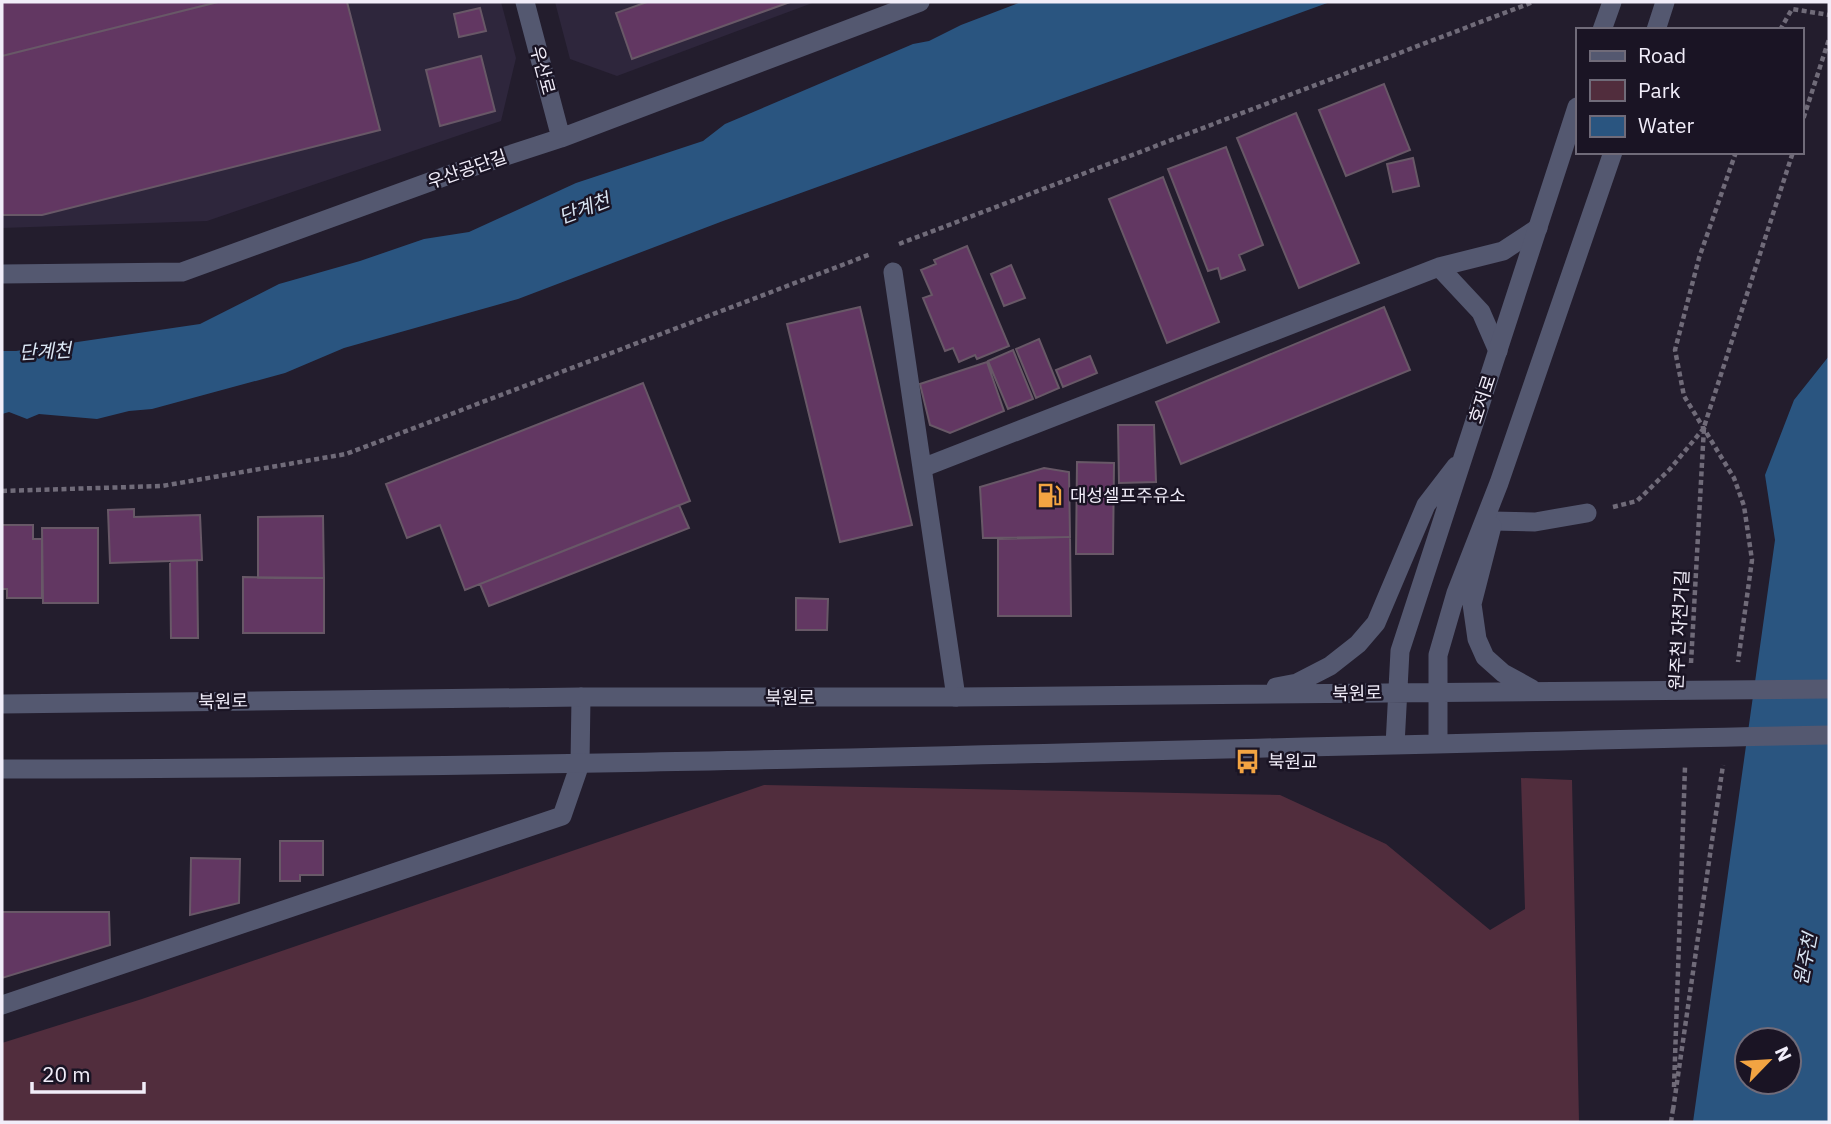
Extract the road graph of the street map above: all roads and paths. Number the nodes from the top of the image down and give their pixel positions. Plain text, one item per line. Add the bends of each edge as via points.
1 (525, 2) edge
2 (920, 2) edge
3 (1533, 2) edge
4 (1612, 2) edge
5 (1665, 2) edge
6 (1829, 15) edge
7 (1603, 28) edge
8 (1657, 28) edge
9 (1781, 28) edge
10 (1829, 39) edge
11 (1576, 110) edge
12 (1803, 120) edge
13 (561, 138) junction
14 (1612, 154) edge
15 (1735, 154) edge
16 (1792, 154) edge
17 (1538, 228) junction
18 (899, 244) dead end
19 (873, 254) dead end
20 (1439, 267) junction
21 (893, 272) dead end
22 (2, 274) edge
23 (1498, 351) junction
24 (1704, 427) junction
25 (1465, 454) junction
26 (922, 468) junction
27 (1499, 483) junction
28 (2, 491) edge
29 (1587, 513) joint
30 (1493, 521) junction
31 (1690, 671) dead end
32 (1829, 689) edge
33 (1535, 690) junction
34 (1438, 691) junction
35 (1398, 693) junction
36 (1242, 695) junction
37 (956, 696) junction
38 (581, 697) junction
39 (2, 704) edge
40 (1829, 736) edge
41 (1438, 744) junction
42 (1395, 745) junction
43 (580, 764) junction
44 (1685, 766) dead end
45 (2, 769) edge
46 (2, 1005) edge
47 (1671, 1122) edge

1 - 13 street, 우산로
2 - 13 street, 우산공단길
3 - 18 path
4 - 7 street
5 - 8 street
6 - 9 path via 1792,9
10 - 12 path
11 - 17 street, 호저로
13 - 22 street, 우산공단길 via 182,272
14 - 27 street
15 - 24 path via 1699,258 1675,351 1684,396
16 - 24 path, 원주천 자전거길
17 - 20 street via 1503,251
17 - 23 street, 호저로
19 - 28 path via 346,454 162,486
20 - 23 street via 1481,312
20 - 26 street
21 - 26 street
23 - 25 street, 호저로
24 - 29 path via 1637,501
24 - 31 path, 원주천 자전거길
25 - 35 street, 호저로 via 1401,651
25 - 36 street via 1426,505 1376,624 1358,644 1297,683
26 - 37 street
27 - 30 street
27 - 34 street via 1455,593 1438,655
29 - 30 street via 1535,522
30 - 33 street via 1472,604 1476,639 1485,657 1503,673
32 - 33 street, 북원로
33 - 34 street, 북원로
34 - 35 street, 북원로
34 - 41 street
35 - 36 street, 북원로
35 - 42 street, 호저로
36 - 37 street, 북원로
37 - 38 street, 북원로
38 - 39 street, 북원로
38 - 43 street
40 - 41 street
41 - 42 street
42 - 43 street
43 - 45 street
43 - 46 street via 562,816
44 - 47 path

